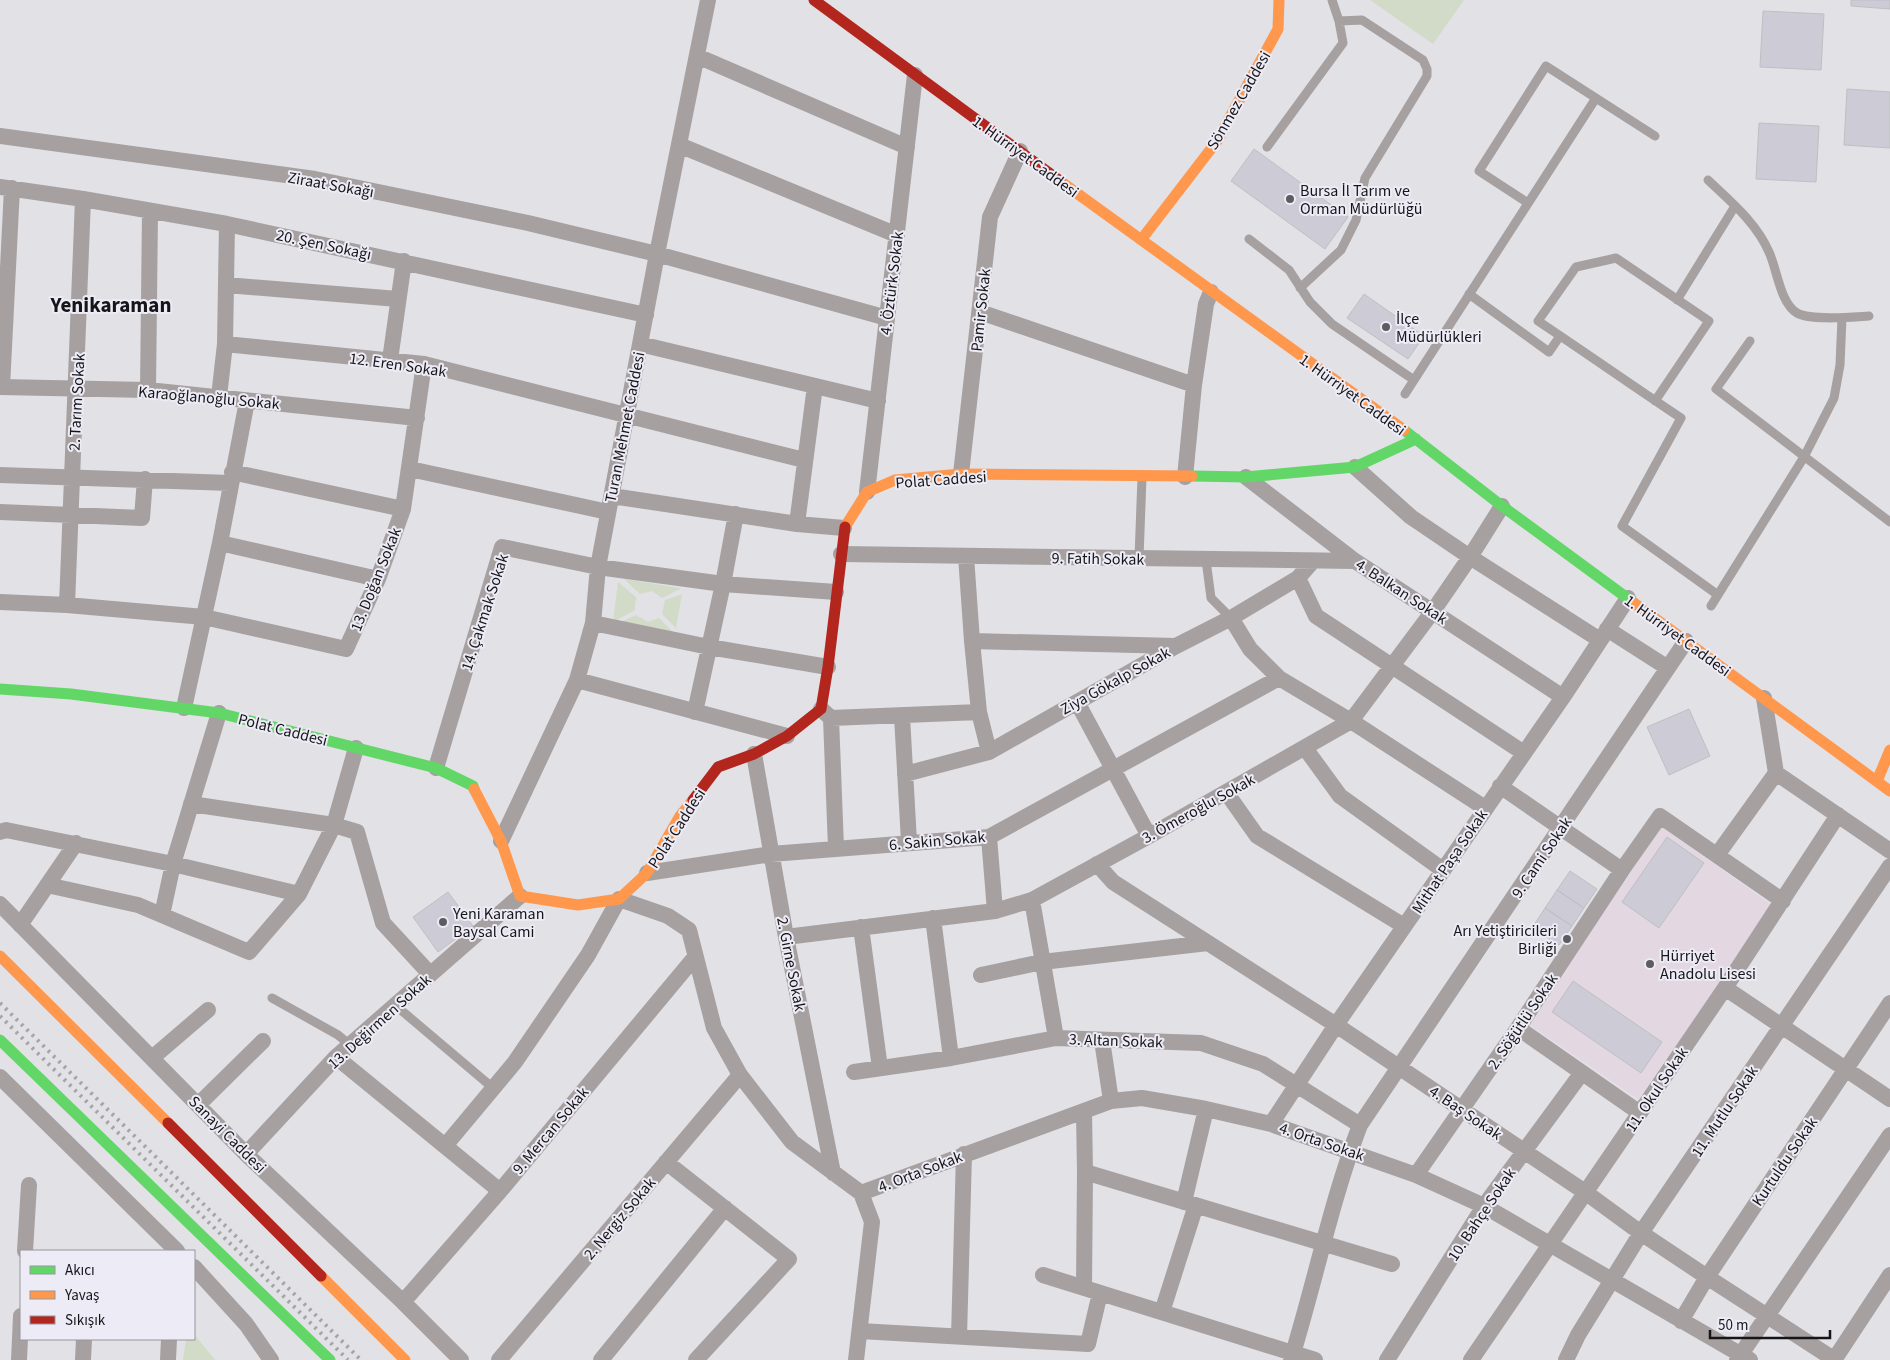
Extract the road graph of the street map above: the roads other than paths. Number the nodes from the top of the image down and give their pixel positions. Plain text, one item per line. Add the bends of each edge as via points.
1 (708, 0) edge
2 (814, 0) edge
3 (1279, 0) edge
4 (1332, 0) edge
5 (1339, 21) junction
6 (697, 56) junction
7 (915, 74) junction
8 (1596, 98) junction
9 (0, 136) edge
10 (1655, 136) dead end
11 (679, 145) junction
12 (907, 147) junction
13 (1268, 147) dead end
14 (1020, 151) junction
15 (1708, 180) dead end
16 (6, 188) edge
17 (83, 199) junction
18 (1528, 203) junction
19 (1735, 206) junction
20 (150, 211) junction
21 (227, 224) junction
22 (897, 236) junction
23 (1249, 239) dead end
24 (1141, 240) junction
25 (657, 254) junction
26 (404, 261) junction
27 (226, 285) junction
28 (1300, 288) junction
29 (1211, 292) junction
30 (1469, 294) junction
31 (398, 299) junction
32 (1677, 300) junction
33 (980, 312) junction
34 (646, 315) junction
35 (1869, 316) dead end
36 (887, 318) junction
37 (1842, 318) junction
38 (1560, 336) junction
39 (1750, 341) dead end
40 (225, 344) junction
41 (640, 344) junction
42 (390, 360) junction
43 (424, 364) junction
44 (1414, 380) junction
45 (1194, 385) junction
46 (815, 386) junction
47 (1, 387) edge
48 (77, 388) junction
49 (148, 390) junction
50 (1405, 394) dead end
51 (219, 397) junction
52 (247, 401) junction
53 (878, 401) junction
54 (1656, 401) junction
55 (626, 415) junction
56 (417, 418) junction
57 (1416, 439) junction
58 (1804, 457) junction
59 (804, 460) junction
60 (1355, 467) junction
61 (410, 470) junction
62 (960, 474) junction
63 (0, 475) edge
64 (1142, 476) junction
65 (72, 477) junction
66 (1185, 477) junction
67 (1246, 477) junction
68 (231, 478) junction
69 (145, 479) junction
70 (867, 492) junction
71 (612, 496) junction
72 (1502, 506) junction
73 (403, 509) junction
74 (0, 512) edge
75 (608, 512) junction
76 (736, 514) junction
77 (71, 515) junction
78 (1890, 522) edge
79 (797, 524) junction
80 (844, 528) junction
81 (220, 543) junction
82 (841, 554) junction
83 (966, 556) junction
84 (1470, 557) junction
85 (1139, 558) junction
86 (1206, 560) junction
87 (1313, 561) junction
88 (1355, 561) junction
89 (598, 567) junction
90 (1298, 578) junction
91 (378, 579) junction
92 (724, 584) junction
93 (836, 592) junction
94 (1718, 595) junction
95 (1628, 598) junction
96 (0, 602) edge
97 (67, 605) junction
98 (1711, 606) dead end
99 (1433, 611) junction
100 (204, 617) junction
101 (1231, 618) junction
102 (593, 622) junction
103 (1603, 634) junction
104 (972, 641) junction
105 (1686, 641) junction
106 (1176, 646) junction
107 (709, 647) junction
108 (828, 667) junction
109 (1393, 667) junction
110 (1668, 668) junction
111 (1279, 678) junction
112 (577, 680) junction
113 (0, 689) edge
114 (1563, 697) junction
115 (1764, 698) junction
116 (1077, 702) junction
117 (184, 708) junction
118 (695, 712) junction
119 (979, 712) junction
120 (219, 713) junction
121 (826, 713) junction
122 (902, 716) junction
123 (1351, 721) junction
124 (787, 736) junction
125 (356, 748) junction
126 (1304, 748) junction
127 (1890, 750) edge
128 (989, 752) junction
129 (1524, 753) junction
130 (754, 754) junction
131 (436, 768) junction
132 (1112, 769) junction
133 (1776, 773) junction
134 (905, 774) junction
135 (1877, 781) junction
136 (1500, 786) junction
137 (1890, 791) edge
138 (1226, 792) junction
139 (191, 804) junction
140 (1485, 808) junction
141 (1838, 815) junction
142 (334, 825) junction
143 (1561, 828) junction
144 (0, 832) edge
145 (1149, 836) junction
146 (989, 837) junction
147 (501, 841) junction
148 (909, 842) junction
149 (76, 843) junction
150 (836, 848) junction
151 (1890, 851) edge
152 (771, 854) junction
153 (1717, 855) junction
154 (173, 864) junction
155 (1097, 864) junction
156 (1890, 866) edge
157 (1443, 870) junction
158 (1622, 870) junction
159 (647, 873) junction
160 (47, 885) junction
161 (299, 894) junction
162 (520, 896) junction
163 (619, 899) junction
164 (1032, 900) junction
165 (1783, 901) junction
166 (0, 904) edge
167 (995, 911) junction
168 (162, 916) junction
169 (933, 918) junction
170 (20, 925) junction
171 (861, 926) junction
172 (1404, 926) junction
173 (786, 937) junction
174 (1208, 943) junction
175 (0, 956) edge
176 (695, 957) junction
177 (1042, 962) junction
178 (430, 974) junction
179 (981, 975) dead end
180 (1726, 988) junction
181 (272, 998) dead end
182 (1890, 1003) edge
183 (395, 1005) junction
184 (208, 1010) dead end
185 (1336, 1025) junction
186 (1782, 1025) junction
187 (1518, 1028) junction
188 (1056, 1038) junction
189 (0, 1040) edge
190 (1102, 1040) junction
191 (263, 1041) dead end
192 (350, 1045) junction
193 (336, 1057) junction
194 (152, 1058) junction
195 (951, 1058) junction
196 (1398, 1067) junction
197 (880, 1068) junction
198 (1845, 1068) junction
199 (854, 1072) dead end
200 (1581, 1074) junction
201 (740, 1075) junction
202 (0, 1077) edge
203 (1296, 1085) junction
204 (494, 1088) junction
205 (1890, 1099) edge
206 (1111, 1101) junction
207 (198, 1105) junction
208 (1206, 1109) junction
209 (1461, 1109) junction
210 (1084, 1111) junction
211 (1640, 1113) junction
212 (1271, 1124) junction
213 (1360, 1125) junction
214 (1890, 1135) edge
215 (445, 1146) junction
216 (1524, 1150) junction
217 (1350, 1151) junction
218 (246, 1154) junction
219 (964, 1154) junction
220 (666, 1162) junction
221 (1085, 1172) junction
222 (832, 1173) junction
223 (1416, 1175) junction
224 (29, 1185) dead end
225 (500, 1191) junction
226 (1585, 1192) junction
227 (862, 1193) junction
228 (1190, 1204) junction
229 (1484, 1206) junction
230 (725, 1208) junction
231 (1641, 1233) junction
232 (1322, 1243) junction
233 (1550, 1244) junction
234 (25, 1250) edge
235 (176, 1250) edge
236 (1392, 1264) dead end
237 (195, 1269) edge
238 (1043, 1275) dead end
239 (1890, 1275) edge
240 (1707, 1277) junction
241 (1612, 1280) junction
242 (1084, 1288) junction
243 (1100, 1293) junction
244 (403, 1302) junction
245 (1162, 1312) junction
246 (1766, 1316) junction
247 (1681, 1321) junction
248 (860, 1331) junction
249 (958, 1337) junction
250 (20, 1338) edge
251 (84, 1340) edge
252 (168, 1340) edge
253 (1292, 1356) edge
254 (700, 1358) edge
255 (1742, 1358) edge
256 (19, 1360) edge
257 (83, 1360) edge
258 (168, 1360) edge
259 (271, 1360) edge
260 (330, 1360) edge
261 (405, 1360) edge
262 (461, 1360) edge
263 (499, 1360) edge
264 (601, 1360) edge
265 (856, 1360) edge
266 (1315, 1360) edge
267 (1387, 1360) edge
268 (1471, 1360) edge
269 (1566, 1360) edge
270 (1834, 1360) edge

1 - 6 street, Turan Mehmet Caddesi
2 - 7 main road, 1. Hürriyet Caddesi
3 - 24 main road, Sönmez Caddesi via 1278,29 1217,141
4 - 5 lane
5 - 13 lane via 1343,43
5 - 28 lane via 1362,20 1423,60 1427,73 1365,178 1356,220 1341,250
6 - 11 street, Turan Mehmet Caddesi
6 - 12 street
7 - 12 street, 4. Öztürk Sokak
7 - 14 main road, 1. Hürriyet Caddesi
8 - 10 lane
8 - 18 lane
8 - 18 lane via 1546,66 1479,171
9 - 25 street, Ziraat Sokağı via 315,179
11 - 22 street
11 - 25 street, Turan Mehmet Caddesi
12 - 22 street, 4. Öztürk Sokak
14 - 24 main road, 1. Hürriyet Caddesi
14 - 33 street, Pamir Sokak via 990,217
15 - 19 lane
16 - 17 street, 20. Şen Sokağı
16 - 47 street
17 - 20 street, 20. Şen Sokağı
17 - 48 street, 2. Tarım Sokak
18 - 30 lane
19 - 32 lane
19 - 37 lane via 1753,224 1769,251 1790,307 1805,316
20 - 21 street, 20. Şen Sokağı
20 - 49 street
21 - 26 street, 20. Şen Sokağı
21 - 27 street
22 - 36 street, 4. Öztürk Sokak
23 - 28 lane via 1289,270
24 - 29 main road, 1. Hürriyet Caddesi
25 - 34 street, Turan Mehmet Caddesi
25 - 36 street, Ziraat Sokağı
26 - 31 street
26 - 34 street, 20. Şen Sokağı
27 - 31 street
27 - 40 street
28 - 44 lane via 1332,324
29 - 45 street via 1206,304
29 - 57 main road, 1. Hürriyet Caddesi
30 - 38 lane via 1549,352
30 - 44 lane
31 - 42 street
32 - 38 lane via 1616,258 1576,267 1538,321
32 - 54 lane via 1709,322
33 - 45 street
33 - 62 street, Pamir Sokak
34 - 41 street, Turan Mehmet Caddesi
35 - 37 lane
36 - 53 street, 4. Öztürk Sokak
37 - 58 lane via 1840,365 1834,398
38 - 54 lane
39 - 58 lane via 1716,389
40 - 42 street, 12. Eren Sokak
40 - 51 street
41 - 46 street
41 - 55 street, Turan Mehmet Caddesi
42 - 43 street, 12. Eren Sokak
43 - 55 street, 12. Eren Sokak
43 - 56 street, 13. Doğan Sokak
44 - 50 lane
45 - 66 street
46 - 53 street
46 - 59 street
47 - 48 street, Karaoğlanoğlu Sokak
48 - 49 street, Karaoğlanoğlu Sokak
48 - 65 street, 2. Tarım Sokak
49 - 51 street, Karaoğlanoğlu Sokak
51 - 52 street, Karaoğlanoğlu Sokak
52 - 56 street, Karaoğlanoğlu Sokak
52 - 68 street
53 - 70 street, 4. Öztürk Sokak
54 - 94 lane via 1681,418 1622,526
55 - 59 street, 12. Eren Sokak
55 - 71 street, Turan Mehmet Caddesi
56 - 61 street, 13. Doğan Sokak
57 - 60 main road, Polat Caddesi
57 - 72 main road, 1. Hürriyet Caddesi
58 - 78 lane
58 - 94 lane
59 - 79 street
60 - 67 main road, Polat Caddesi
60 - 84 street via 1411,517
61 - 73 street, 13. Doğan Sokak
61 - 75 street
62 - 64 main road, Polat Caddesi
62 - 70 main road, Polat Caddesi via 895,480
63 - 65 street
64 - 66 main road, Polat Caddesi
64 - 85 lane
65 - 69 street
65 - 77 street, 2. Tarım Sokak
66 - 67 main road, Polat Caddesi
67 - 88 street, 4. Balkan Sokak
68 - 69 street
68 - 73 street
68 - 81 street
69 - 77 street via 142,518
70 - 80 main road
71 - 75 street, Turan Mehmet Caddesi
71 - 76 street
72 - 84 street, 3. Ömeroğlu Sokak
72 - 95 main road, 1. Hürriyet Caddesi
73 - 91 street, 13. Doğan Sokak
74 - 77 street
75 - 89 street, Turan Mehmet Caddesi
76 - 79 street
76 - 92 street
77 - 97 street, 2. Tarım Sokak
79 - 80 street
80 - 82 main road
81 - 91 street
81 - 100 street
82 - 83 street, 9. Fatih Sokak
82 - 93 main road
83 - 85 street, 9. Fatih Sokak
83 - 104 street
84 - 99 street, 3. Ömeroğlu Sokak
84 - 103 street
85 - 86 street, 9. Fatih Sokak
86 - 87 street, 9. Fatih Sokak
86 - 101 lane via 1210,598
87 - 88 street, 9. Fatih Sokak
87 - 90 street, Ziya Gökalp Sokak
88 - 99 street, 4. Balkan Sokak
89 - 92 street
89 - 102 street, Turan Mehmet Caddesi
89 - 131 street, 14. Çakmak Sokak via 502,547
90 - 101 street, Ziya Gökalp Sokak
90 - 109 street via 1316,616
91 - 100 street, 13. Doğan Sokak via 346,649
92 - 93 street
92 - 107 street
93 - 108 main road
94 - 98 lane
95 - 103 street, Mithat Paşa Sokak
95 - 105 main road, 1. Hürriyet Caddesi
96 - 97 street
97 - 100 street
99 - 109 street, 3. Ömeroğlu Sokak
99 - 114 street, 4. Balkan Sokak
100 - 117 street
101 - 106 street, Ziya Gökalp Sokak
101 - 111 street via 1250,649
102 - 107 street
102 - 112 street, Turan Mehmet Caddesi
103 - 110 street
103 - 114 street, Mithat Paşa Sokak
104 - 106 street
104 - 119 street
105 - 110 street, 9. Cami Sokak
105 - 115 main road, 1. Hürriyet Caddesi
106 - 116 street, Ziya Gökalp Sokak
107 - 108 street
107 - 118 street
108 - 121 main road
109 - 123 street, 3. Ömeroğlu Sokak
109 - 129 street
110 - 143 street, 9. Cami Sokak
111 - 123 street
111 - 132 street, 6. Sakin Sokak
112 - 118 street
112 - 147 street, Turan Mehmet Caddesi
113 - 117 main road, Polat Caddesi
114 - 129 street, Mithat Paşa Sokak
115 - 133 street
115 - 135 main road, 1. Hürriyet Caddesi
116 - 128 street, Ziya Gökalp Sokak
116 - 132 street
117 - 120 main road, Polat Caddesi
118 - 124 street
119 - 122 street
119 - 128 street
120 - 125 main road, Polat Caddesi
120 - 139 street
121 - 122 street
121 - 124 main road, Polat Caddesi
121 - 150 street
122 - 134 street
123 - 126 street, 3. Ömeroğlu Sokak
123 - 140 street
124 - 130 main road, Polat Caddesi
125 - 131 main road, Polat Caddesi
125 - 142 street
126 - 138 street, 3. Ömeroğlu Sokak
126 - 157 street via 1340,796
127 - 135 main road
128 - 134 street, Ziya Gökalp Sokak
129 - 136 street, Mithat Paşa Sokak
130 - 152 street, 2. Girne Sokak
130 - 159 main road, Polat Caddesi via 718,767 680,816
131 - 147 main road, Polat Caddesi via 473,786
132 - 145 street
132 - 146 street, 6. Sakin Sokak
133 - 141 street
133 - 153 street
134 - 148 street
135 - 137 main road, 1. Hürriyet Caddesi
136 - 140 street, Mithat Paşa Sokak
136 - 143 street
138 - 145 street, 3. Ömeroğlu Sokak
138 - 172 street via 1257,836
139 - 142 street
139 - 154 street
140 - 157 street, Mithat Paşa Sokak
141 - 151 street
141 - 165 street, 11. Okul Sokak
142 - 161 street
142 - 178 street via 357,832 383,923
143 - 158 street
143 - 196 street, 9. Cami Sokak
144 - 149 street via 6,830
145 - 155 street, 3. Ömeroğlu Sokak
146 - 148 street, 6. Sakin Sokak
146 - 167 street
147 - 162 main road, Polat Caddesi
148 - 150 street, 6. Sakin Sokak
149 - 154 street
149 - 160 street
150 - 152 street, 6. Sakin Sokak
152 - 159 street, 6. Sakin Sokak
152 - 173 street, 2. Girne Sokak
153 - 158 street, 2. Söğütlü Sokak via 1660,816
153 - 165 street
154 - 161 street
154 - 168 street
155 - 164 street, 3. Ömeroğlu Sokak
155 - 174 street, 4. Baş Sokak via 1114,882
156 - 186 street, 11. Mutlu Sokak
157 - 172 street, Mithat Paşa Sokak
158 - 187 street, 2. Söğütlü Sokak
159 - 163 main road, Polat Caddesi
160 - 168 street via 138,905
160 - 170 street
161 - 168 street via 249,952
162 - 163 main road via 578,905
162 - 178 street, 13. Değirmen Sokak
163 - 176 street via 668,916 689,930
163 - 204 street via 588,955
164 - 167 street, 3. Ömeroğlu Sokak
164 - 177 street
165 - 180 street, 11. Okul Sokak
166 - 170 street, Sanayi Caddesi
167 - 169 street, 3. Ömeroğlu Sokak
169 - 171 street, 3. Ömeroğlu Sokak
169 - 195 street
170 - 194 street, Sanayi Caddesi
171 - 173 street, 3. Ömeroğlu Sokak
171 - 197 street
172 - 185 street, Mithat Paşa Sokak
173 - 222 street, 2. Girne Sokak
174 - 177 street
174 - 185 street, 4. Baş Sokak
175 - 261 main road
176 - 201 street via 714,1028
176 - 225 street, 9. Mercan Sokak
177 - 179 street
177 - 188 street
178 - 183 street, 13. Değirmen Sokak
180 - 186 street
180 - 211 street, 11. Okul Sokak
181 - 192 lane
182 - 198 street, Kurtuldu Sokak
183 - 192 street, 13. Değirmen Sokak
183 - 204 lane
184 - 194 street
185 - 196 street, 4. Baş Sokak
185 - 203 street, Mithat Paşa Sokak
186 - 198 street
186 - 231 street, 11. Mutlu Sokak
187 - 200 street
187 - 209 street, 2. Söğütlü Sokak
188 - 190 street, 3. Altan Sokak
188 - 195 street, 3. Altan Sokak
189 - 260 main road
190 - 203 street, 3. Altan Sokak via 1201,1043 1264,1064
190 - 206 street
191 - 207 street
192 - 193 street, 13. Değirmen Sokak
193 - 215 street
193 - 218 street, 13. Değirmen Sokak
194 - 207 street, Sanayi Caddesi
195 - 197 street, 3. Altan Sokak
196 - 209 street, 4. Baş Sokak
196 - 213 street, 9. Cami Sokak
197 - 199 street, 3. Altan Sokak
198 - 205 street
198 - 240 street, Kurtuldu Sokak
200 - 211 street
200 - 216 street, 10. Bahçe Sokak
201 - 220 street, 2. Nergiz Sokak
201 - 222 street via 792,1142
202 - 235 street
203 - 212 street, Mithat Paşa Sokak
203 - 213 street, 3. Altan Sokak
204 - 215 street
206 - 208 street, 4. Orta Sokak via 1142,1098
206 - 210 street, 4. Orta Sokak
207 - 218 street, Sanayi Caddesi
208 - 212 street, 4. Orta Sokak
208 - 228 street
209 - 216 street, 4. Baş Sokak
209 - 223 street, 2. Söğütlü Sokak
210 - 219 street, 4. Orta Sokak
210 - 221 street
211 - 226 street, 11. Okul Sokak
212 - 217 street, 4. Orta Sokak
213 - 217 street, 9. Cami Sokak
214 - 246 street
215 - 225 street
216 - 226 street, 4. Baş Sokak
216 - 229 street, 10. Bahçe Sokak
217 - 223 street, 4. Orta Sokak
217 - 232 street, 9. Cami Sokak
218 - 244 street, Sanayi Caddesi
219 - 227 street, 4. Orta Sokak
219 - 249 street
220 - 230 street
220 - 263 street, 2. Nergiz Sokak
221 - 228 street
221 - 242 street
222 - 227 street
223 - 229 street, 4. Orta Sokak
224 - 234 street
225 - 244 street, 9. Mercan Sokak
226 - 231 street, 4. Baş Sokak
226 - 233 street, 11. Okul Sokak
227 - 248 street via 872,1222
228 - 232 street
228 - 245 street
229 - 233 street, 4. Orta Sokak
229 - 267 street, 10. Bahçe Sokak
230 - 254 street via 789,1259
230 - 264 street
231 - 240 street, 4. Baş Sokak
231 - 241 street, 11. Mutlu Sokak
232 - 236 street
232 - 253 street, 9. Cami Sokak
233 - 241 street, 4. Orta Sokak
233 - 268 street, 11. Okul Sokak
237 - 259 street via 246,1324
238 - 242 street
239 - 270 street
240 - 246 street, 4. Baş Sokak
240 - 247 street, Kurtuldu Sokak
241 - 247 street, 4. Orta Sokak
241 - 269 street, 11. Mutlu Sokak
242 - 243 street
243 - 245 street
243 - 249 street via 1088,1344
244 - 262 street, Sanayi Caddesi
245 - 253 street
246 - 255 street
246 - 270 street, 4. Baş Sokak
247 - 255 street, 4. Orta Sokak
248 - 249 street
248 - 265 street
250 - 256 street
251 - 257 street
252 - 258 street
253 - 266 street

